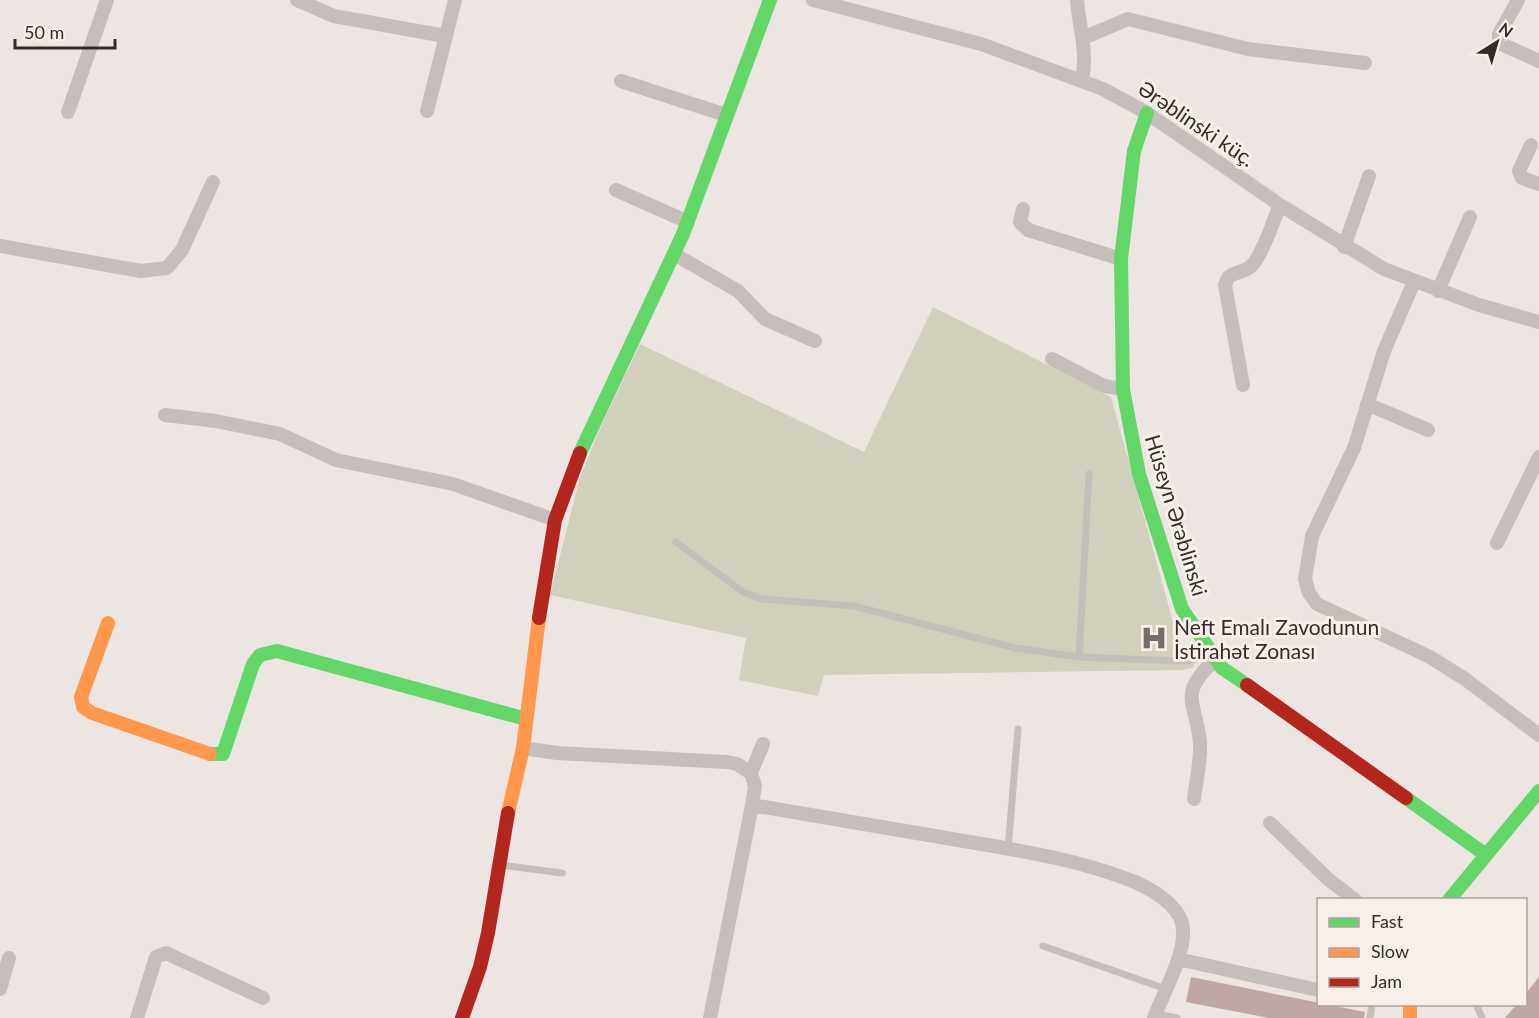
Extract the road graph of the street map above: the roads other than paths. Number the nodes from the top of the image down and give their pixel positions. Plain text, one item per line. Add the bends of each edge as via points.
1 (107, 0) edge
2 (297, 0) edge
3 (455, 0) edge
4 (770, 0) edge
5 (813, 0) edge
6 (1077, 0) edge
7 (1518, 0) edge
8 (445, 36) junction
9 (1083, 38) junction
10 (1539, 62) edge
11 (1365, 63) dead end
12 (1082, 79) junction
13 (621, 81) dead end
14 (427, 111) dead end
15 (68, 112) dead end
16 (1147, 113) junction
17 (726, 115) junction
18 (1531, 145) dead end
19 (1369, 176) dead end
20 (213, 182) dead end
21 (1539, 184) edge
22 (616, 190) dead end
23 (1280, 205) junction
24 (1023, 209) dead end
25 (1470, 217) dead end
26 (688, 222) junction
27 (0, 246) edge
28 (1344, 247) junction
29 (674, 254) junction
30 (1121, 259) junction
31 (1414, 282) junction
32 (1438, 291) junction
33 (1539, 322) edge
34 (815, 340) dead end
35 (1052, 359) dead end
36 (1243, 385) dead end
37 (1123, 389) junction
38 (1367, 404) junction
39 (165, 415) dead end
40 (1428, 429) dead end
41 (1539, 457) edge
42 (1089, 474) dead end
43 (555, 520) junction
44 (676, 542) dead end
45 (1497, 543) dead end
46 (108, 623) dead end
47 (1079, 657) junction
48 (1212, 657) junction
49 (526, 719) junction
50 (1018, 729) dead end
51 (1539, 735) edge
52 (763, 744) dead end
53 (523, 748) junction
54 (751, 773) junction
55 (1539, 791) edge
56 (1194, 799) dead end
57 (752, 805) junction
58 (1270, 823) dead end
59 (1008, 849) junction
60 (1486, 855) junction
61 (497, 864) junction
62 (562, 873) dead end
63 (1352, 898) edge
64 (1451, 898) edge
65 (1043, 946) dead end
66 (9, 958) dead end
67 (1178, 959) junction
68 (0, 989) edge
69 (1166, 989) junction
70 (1317, 990) edge
71 (263, 998) dead end
72 (1155, 1016) edge
73 (137, 1018) edge
74 (462, 1018) edge
75 (710, 1018) edge
76 (1177, 1018) edge

1 - 15 street
2 - 8 street via 334,16
3 - 8 street
4 - 17 street
5 - 12 street, Ərəblinski küç. via 960,38
6 - 9 street
7 - 10 street via 1499,43
8 - 14 street
9 - 11 street via 1120,21 1135,20 1248,49
9 - 12 street
12 - 16 street, Ərəblinski küç.
13 - 17 street
16 - 23 street, Ərəblinski küç.
16 - 30 street, Hüseyn Ərəblinski via 1134,151
17 - 26 street
18 - 21 street via 1519,171 1522,178
19 - 28 street
20 - 27 street via 182,250 167,268 141,271
22 - 26 street
23 - 28 street, Ərəblinski küç.
23 - 36 street via 1254,263 1244,271 1230,274 1225,285
24 - 30 street via 1020,222 1028,230
25 - 32 street
26 - 29 street
28 - 31 street, Ərəblinski küç.
29 - 34 street via 738,291 765,319
29 - 43 street via 587,435
30 - 37 street, Hüseyn Ərəblinski
31 - 32 street, Ərəblinski küç.
31 - 38 street via 1384,351
32 - 33 street, Ərəblinski küç.
35 - 37 street via 1104,387
37 - 48 street, Hüseyn Ərəblinski via 1139,474 1173,583 1182,609
38 - 40 street
38 - 51 street via 1354,448 1312,536 1305,579 1312,599 1430,657
39 - 43 street via 280,434 349,464 453,484
41 - 45 street
42 - 47 lane
43 - 49 street via 544,574
44 - 47 lane via 743,592 762,599 854,606 988,643
46 - 49 street via 81,697 83,707 216,756 223,754 230,741 253,664 260,655 276,651
47 - 48 lane via 1177,661
48 - 56 street via 1191,689 1200,745
48 - 60 street, Hüseyn Ərəblinski
49 - 53 street
50 - 59 lane
52 - 54 street
53 - 54 street via 727,762
53 - 61 street
54 - 57 street via 755,786
55 - 60 street
57 - 59 street
57 - 75 street
58 - 63 street
59 - 67 street via 1088,866 1135,882 1156,894 1182,922
60 - 64 street
61 - 62 lane
61 - 74 street via 485,950
65 - 69 lane
66 - 68 street
67 - 69 street
67 - 70 street
69 - 72 street
71 - 73 street via 166,953 156,957
72 - 76 lane

